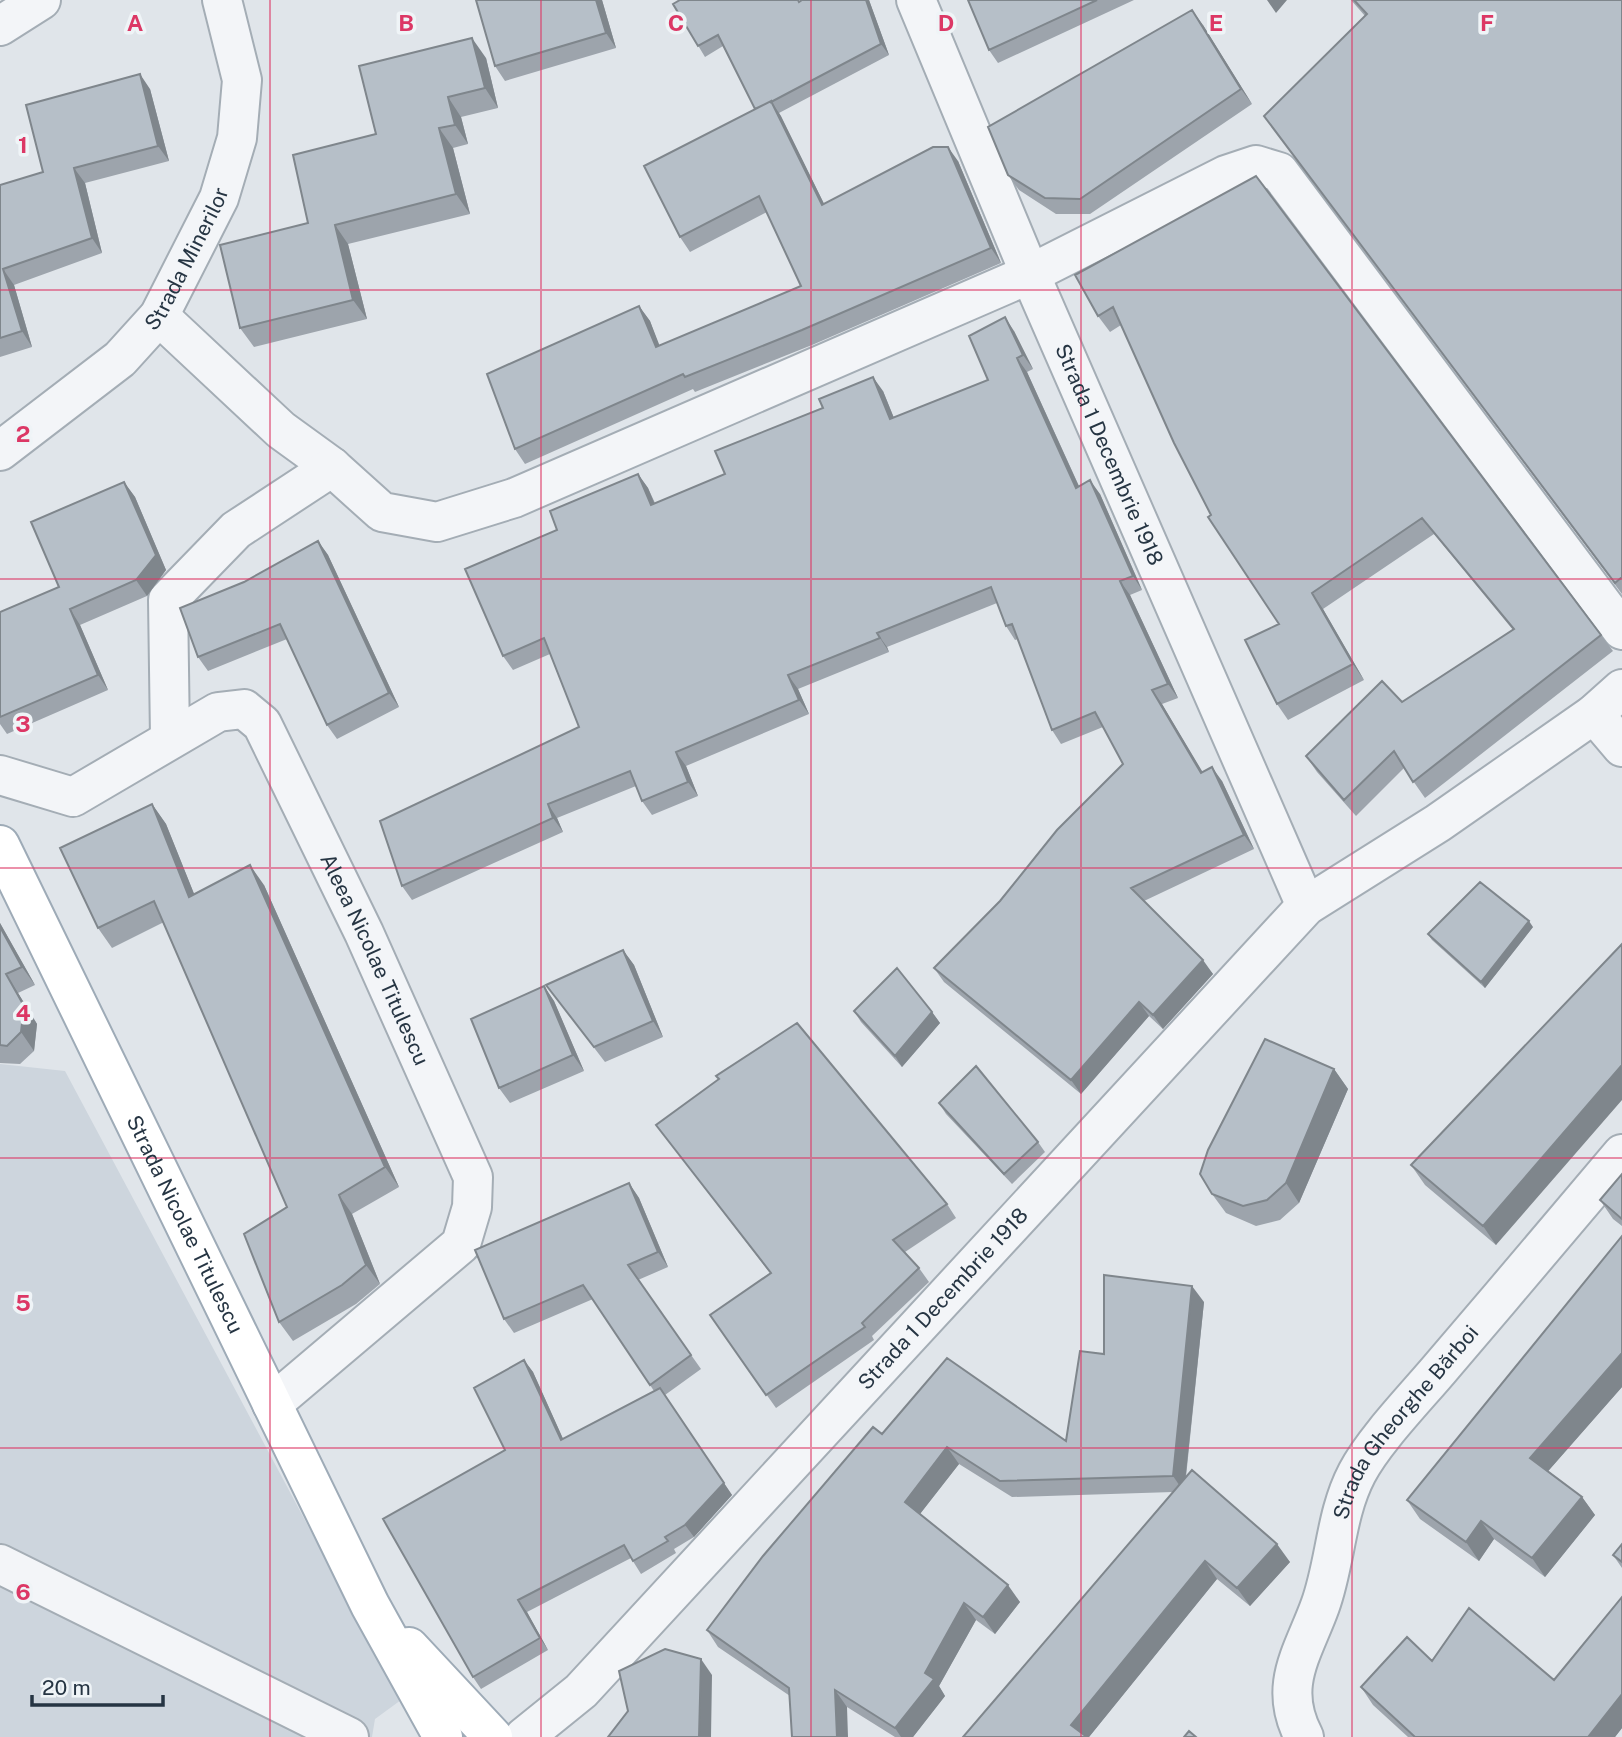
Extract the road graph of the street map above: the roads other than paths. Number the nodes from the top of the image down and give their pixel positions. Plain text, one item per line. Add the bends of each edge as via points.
1 (41, 0) edge
2 (222, 0) edge
3 (916, 0) edge
4 (0, 26) edge
5 (1030, 274) junction
6 (159, 316) junction
7 (0, 451) edge
8 (332, 467) junction
9 (1622, 631) edge
10 (1622, 689) edge
11 (1594, 714) junction
12 (170, 738) junction
13 (1622, 747) edge
14 (0, 775) edge
15 (0, 845) edge
16 (1306, 905) junction
17 (1622, 1154) edge
18 (272, 1404) junction
19 (0, 1563) edge
20 (369, 1605) junction
21 (581, 1691) junction
22 (349, 1737) edge
23 (443, 1737) edge
24 (493, 1737) edge
25 (524, 1737) edge
26 (555, 1737) edge
27 (1304, 1737) edge

1 - 4 street
2 - 6 street, Strada Minerilor via 242,80 237,138 219,198
3 - 5 street, Strada 1 Decembrie 1918
5 - 8 street via 514,498 436,522 382,512
5 - 9 street via 1226,175 1256,165 1279,172
5 - 16 street, Strada 1 Decembrie 1918
6 - 7 street, Strada Minerilor via 120,359
6 - 8 street via 282,430
8 - 12 street via 236,530 168,600
10 - 11 street, Strada 1 Decembrie 1918
11 - 13 street
11 - 16 street, Strada 1 Decembrie 1918 via 1438,823
12 - 14 street, Aleea Nicolae Titulescu via 73,797
12 - 18 street, Aleea Nicolae Titulescu via 218,712 244,709 262,724 364,933 473,1177 472,1207 461,1244
15 - 18 main road, Strada Nicolae Titulescu
16 - 21 street, Strada 1 Decembrie 1918
17 - 27 street, Strada Gheorghe Bărboi via 1357,1472 1339,1517 1333,1565 1320,1608 1292,1681 1296,1723
18 - 20 main road, Strada Nicolae Titulescu
19 - 22 street
20 - 23 main road, Strada Nicolae Titulescu
20 - 24 main road, Strada Nicolae Titulescu
21 - 25 street, Strada 1 Decembrie 1918
21 - 26 street, Strada 1 Decembrie 1918

